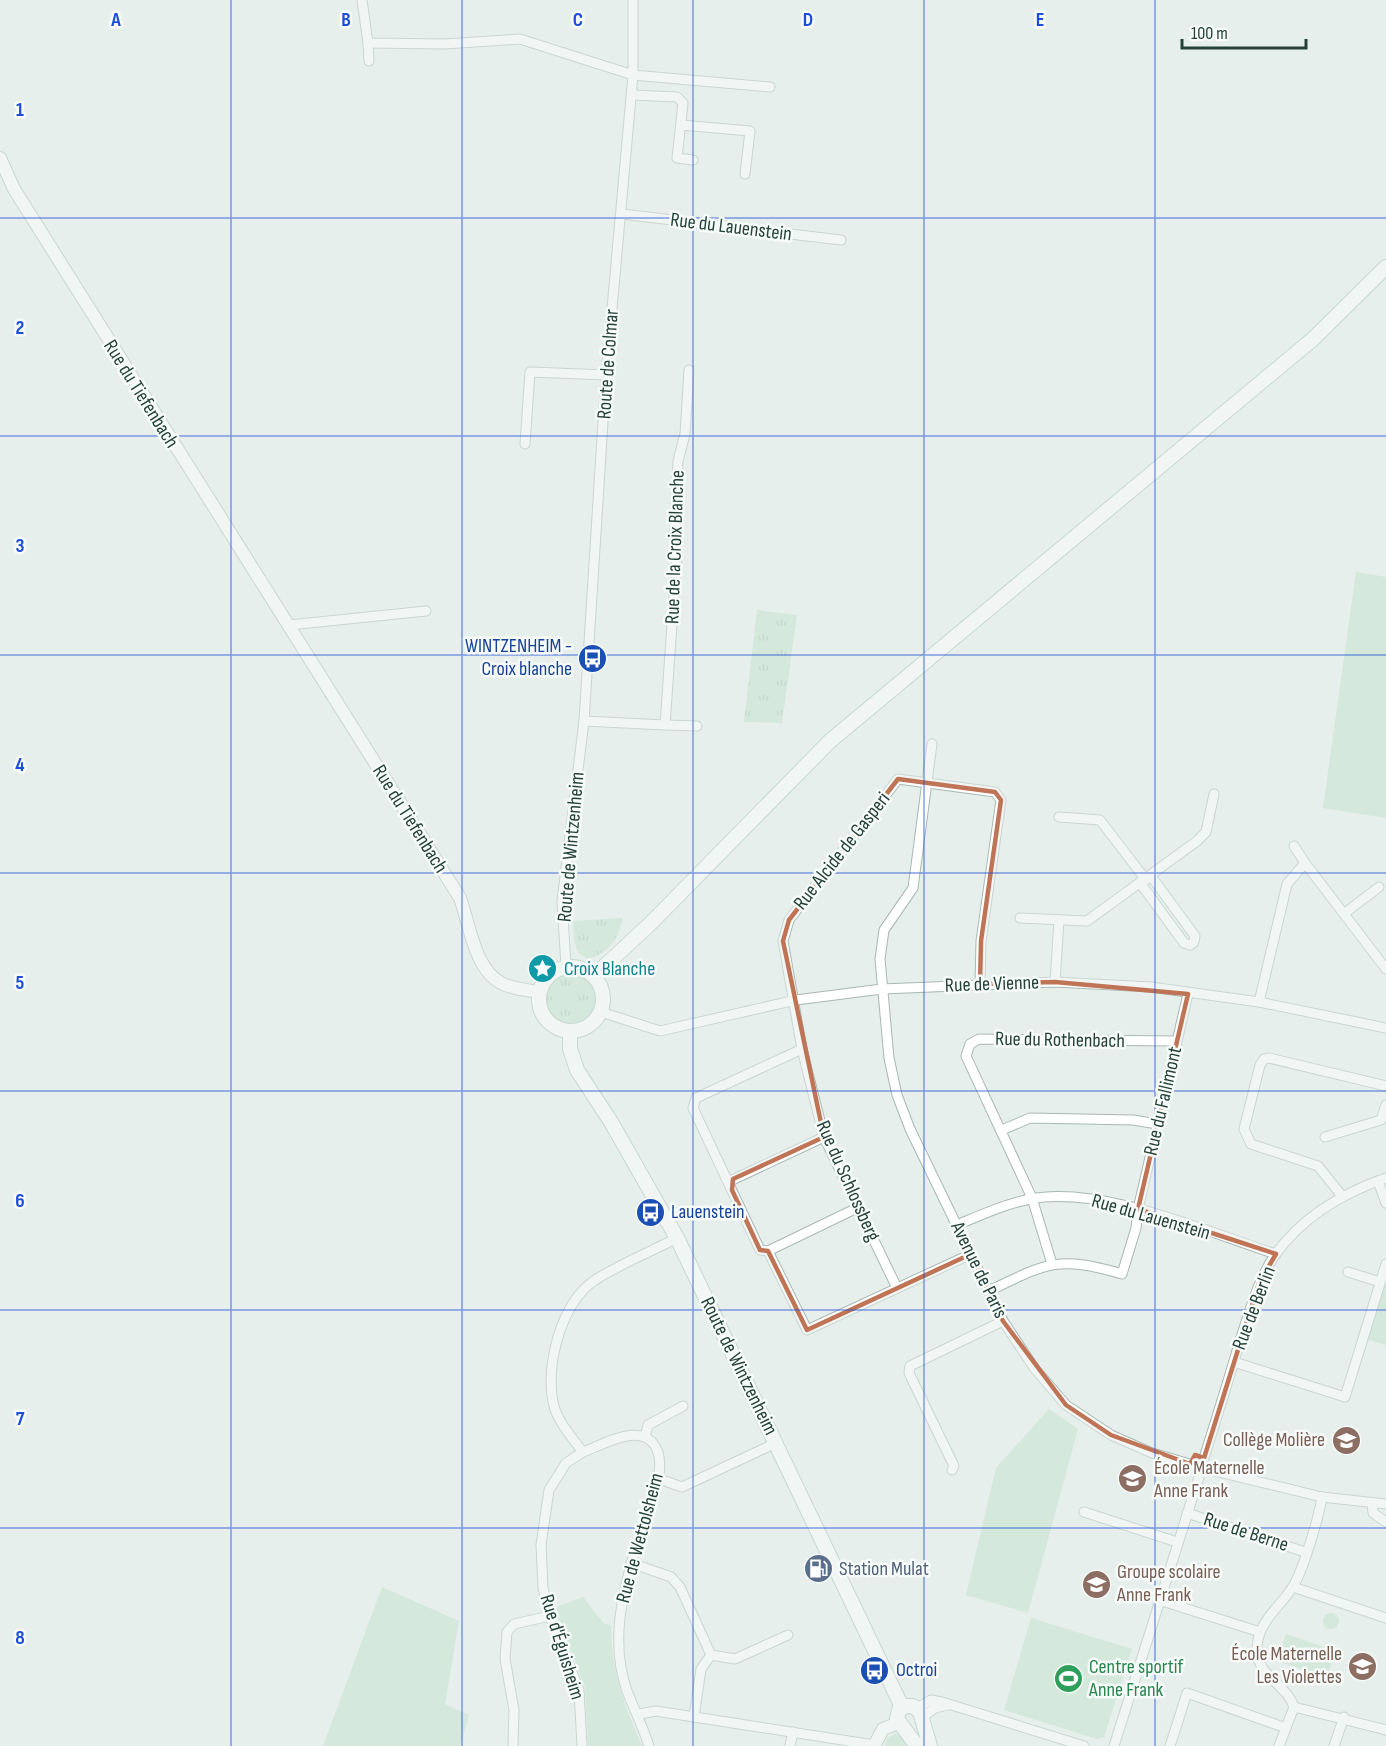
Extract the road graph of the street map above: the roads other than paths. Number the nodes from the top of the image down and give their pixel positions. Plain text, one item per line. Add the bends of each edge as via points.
1 (362, 0) edge
2 (633, 0) edge
3 (368, 42) junction
4 (369, 61) dead end
5 (633, 75) junction
6 (770, 87) dead end
7 (632, 95) junction
8 (681, 125) junction
9 (0, 158) edge
10 (693, 160) dead end
11 (746, 174) dead end
12 (622, 214) junction
13 (841, 240) dead end
14 (1386, 267) edge
15 (689, 370) dead end
16 (606, 375) junction
17 (525, 444) dead end
18 (426, 611) dead end
19 (289, 625) junction
20 (583, 724) junction
21 (665, 725) junction
22 (697, 726) dead end
23 (932, 744) dead end
24 (927, 782) junction
25 (1214, 794) dead end
26 (1059, 817) dead end
27 (1294, 846) dead end
28 (1305, 863) junction
29 (1146, 880) junction
30 (1379, 887) dead end
31 (1345, 913) junction
32 (1020, 918) dead end
33 (1059, 920) junction
34 (566, 966) junction
35 (1386, 969) edge
36 (594, 976) junction
37 (1055, 982) junction
38 (980, 984) junction
39 (882, 989) junction
40 (539, 992) junction
41 (1188, 994) junction
42 (795, 1000) junction
43 (1259, 1002) junction
44 (601, 1012) junction
45 (1386, 1028) edge
46 (570, 1031) junction
47 (1176, 1041) junction
48 (802, 1049) junction
49 (1386, 1086) edge
50 (1386, 1106) edge
51 (1158, 1124) junction
52 (1002, 1130) junction
53 (824, 1137) junction
54 (1325, 1137) dead end
55 (1382, 1179) edge
56 (730, 1181) junction
57 (1342, 1196) junction
58 (1032, 1198) junction
59 (1386, 1203) edge
60 (857, 1208) junction
61 (1138, 1209) junction
62 (957, 1224) junction
63 (677, 1238) junction
64 (768, 1251) junction
65 (971, 1254) junction
66 (1276, 1254) junction
67 (1052, 1264) junction
68 (1386, 1264) edge
69 (1348, 1272) dead end
70 (1380, 1282) junction
71 (897, 1288) junction
72 (989, 1291) junction
73 (1004, 1321) junction
74 (1234, 1362) junction
75 (684, 1406) dead end
76 (645, 1437) junction
77 (776, 1443) junction
78 (583, 1452) junction
79 (1204, 1458) junction
80 (1190, 1464) junction
81 (952, 1470) dead end
82 (1210, 1470) junction
83 (1198, 1477) junction
84 (659, 1479) junction
85 (1322, 1497) junction
86 (1371, 1503) junction
87 (1386, 1504) edge
88 (1084, 1512) dead end
89 (1187, 1513) junction
90 (1386, 1522) edge
91 (1178, 1542) junction
92 (1305, 1552) junction
93 (631, 1563) junction
94 (1293, 1587) junction
95 (1159, 1600) junction
96 (550, 1616) junction
97 (1386, 1618) edge
98 (1260, 1632) junction
99 (788, 1635) dead end
100 (711, 1654) junction
101 (1294, 1707) junction
102 (913, 1711) junction
103 (639, 1714) junction
104 (694, 1717) junction
105 (1344, 1718) junction
106 (900, 1724) junction
107 (1286, 1728) junction
108 (1386, 1730) edge
109 (792, 1732) junction
110 (874, 1745) edge
111 (513, 1746) edge
112 (582, 1746) edge
113 (650, 1746) edge
114 (790, 1746) edge
115 (917, 1746) edge
116 (930, 1746) edge
117 (1084, 1746) edge
118 (1114, 1746) edge
119 (1170, 1746) edge
120 (1279, 1746) edge
121 (1334, 1746) edge

1 - 3 street
2 - 5 street, Route de Colmar
3 - 4 street
3 - 5 street via 444,44 520,39
5 - 6 street
5 - 7 street, Route de Colmar
7 - 8 street via 677,97 683,103
7 - 12 street, Route de Colmar
8 - 10 street via 677,158
8 - 11 street via 750,131
9 - 19 street, Rue du Tiefenbach via 44,238
12 - 13 street, Rue du Lauenstein
12 - 16 street, Route de Colmar
14 - 36 main road via 1313,339 830,741
15 - 21 street, Rue de la Croix Blanche via 685,434 678,461 674,539 677,553
16 - 17 street via 530,372
16 - 20 street, Route de Colmar
18 - 19 street
19 - 40 street, Rue du Tiefenbach via 460,898 477,954 487,971 501,983
20 - 21 street
20 - 34 street, Route de Wintzenheim via 562,901
21 - 22 street
23 - 24 street, Avenue de Paris
24 - 38 street, Rue Alcide de Gasperi via 995,792 1001,800 981,941
24 - 39 street, Avenue de Paris via 913,888 884,930 880,959
24 - 42 street, Rue Alcide de Gasperi via 898,779 789,920 783,940
25 - 29 street via 1206,832
26 - 29 street via 1100,820
27 - 28 street
28 - 31 street
28 - 43 street via 1287,884
29 - 29 street via 1184,943 1190,945 1195,936
29 - 33 street via 1087,921
30 - 31 street
31 - 35 street
32 - 33 street
33 - 37 street
34 - 36 main road via 582,968
34 - 40 main road via 546,978
36 - 44 main road via 602,987
37 - 38 street, Rue de Vienne
37 - 41 street, Rue de Vienne via 1151,987
38 - 39 street, Rue de Vienne
39 - 42 street, Rue de Vienne
39 - 62 street, Avenue de Paris via 897,1095
40 - 46 main road via 544,1017 554,1027
41 - 43 street, Rue de Vienne
41 - 47 street, Rue du Fallimont
42 - 44 street, Rue de Vienne via 660,1031
42 - 48 street, Rue du Schlossberg
43 - 45 street, Rue de Vienne
44 - 46 main road via 592,1024
46 - 63 main road, Route de Wintzenheim via 570,1049 577,1070
47 - 51 street, Rue du Fallimont
47 - 52 street, Rue du Rothenbach via 979,1039 970,1044 966,1056
48 - 53 street, Rue du Schlossberg
48 - 56 street via 696,1098 693,1108
49 - 57 street via 1269,1058 1260,1065 1244,1129 1246,1138 1251,1144 1318,1166
50 - 54 street via 1380,1120
51 - 52 street via 1030,1118
51 - 61 street, Rue du Fallimont
52 - 58 street, Rue du Rothenbach
53 - 56 street
53 - 60 street, Rue du Schlossberg
55 - 57 street, Rue de Berlin
55 - 59 street
56 - 64 street via 760,1250
57 - 66 street, Rue de Berlin via 1303,1224
58 - 61 street, Rue du Lauenstein via 1088,1198
58 - 62 street, Rue du Lauenstein
58 - 67 street, Rue du Rothenbach
60 - 64 street
60 - 71 street, Rue du Schlossberg
61 - 66 street, Rue du Lauenstein
61 - 67 street, Rue du Fallimont via 1137,1228 1122,1274 1086,1264
62 - 65 street, Avenue de Paris
63 - 77 main road, Route de Wintzenheim
63 - 78 street via 594,1281 573,1303 554,1362 551,1387 554,1407
64 - 71 street via 807,1330
65 - 71 street
65 - 72 street, Avenue de Paris
66 - 74 street, Rue de Berlin via 1259,1283
67 - 72 street via 1042,1265
68 - 70 street
69 - 70 street
70 - 74 street via 1345,1396
72 - 73 street, Avenue de Paris
73 - 80 street, Avenue de Paris via 1035,1369 1066,1405 1111,1435
73 - 81 street via 910,1366 909,1373 954,1466
74 - 79 street, Rue de Berlin
75 - 76 street via 648,1425
76 - 78 street via 634,1435
76 - 84 street, Rue de Wettolsheim via 654,1443
77 - 84 street via 682,1487
77 - 102 main road, Route de Wintzenheim
78 - 96 street, Rue d'Éguisheim via 567,1463 549,1490 541,1545 543,1588
79 - 80 street
79 - 82 street
80 - 83 street via 1192,1473
82 - 83 street
82 - 85 street
83 - 89 street, Rue de Berne
84 - 93 street, Rue de Wettolsheim
85 - 86 street
85 - 92 street
86 - 87 street
86 - 90 street via 1373,1513
88 - 91 street, Rue de Berne
89 - 91 street, Rue de Berne
89 - 92 street, Rue de Berne
91 - 95 street, Rue de Berne
92 - 94 street
93 - 100 street via 671,1577
93 - 103 street, Rue de Wettolsheim via 618,1635 620,1667
94 - 97 street
94 - 98 street
95 - 98 street
95 - 118 street, Rue de Berne
96 - 111 street via 514,1624 507,1632 505,1659 514,1710
96 - 112 street, Rue d'Éguisheim via 579,1690
98 - 101 street via 1256,1652 1262,1666
99 - 100 street via 735,1659
100 - 104 street via 701,1669
101 - 105 street
101 - 107 street
102 - 106 main road via 897,1714
102 - 106 main road via 913,1728
102 - 116 main road, Route de Wintzenheim
102 - 117 street via 931,1700
103 - 104 street via 656,1711
103 - 113 street, Rue de Wettolsheim
104 - 109 street
105 - 108 street
105 - 121 street
106 - 110 street via 883,1729
106 - 115 main road
107 - 119 street via 1187,1693
107 - 120 street
109 - 110 street
109 - 114 street

